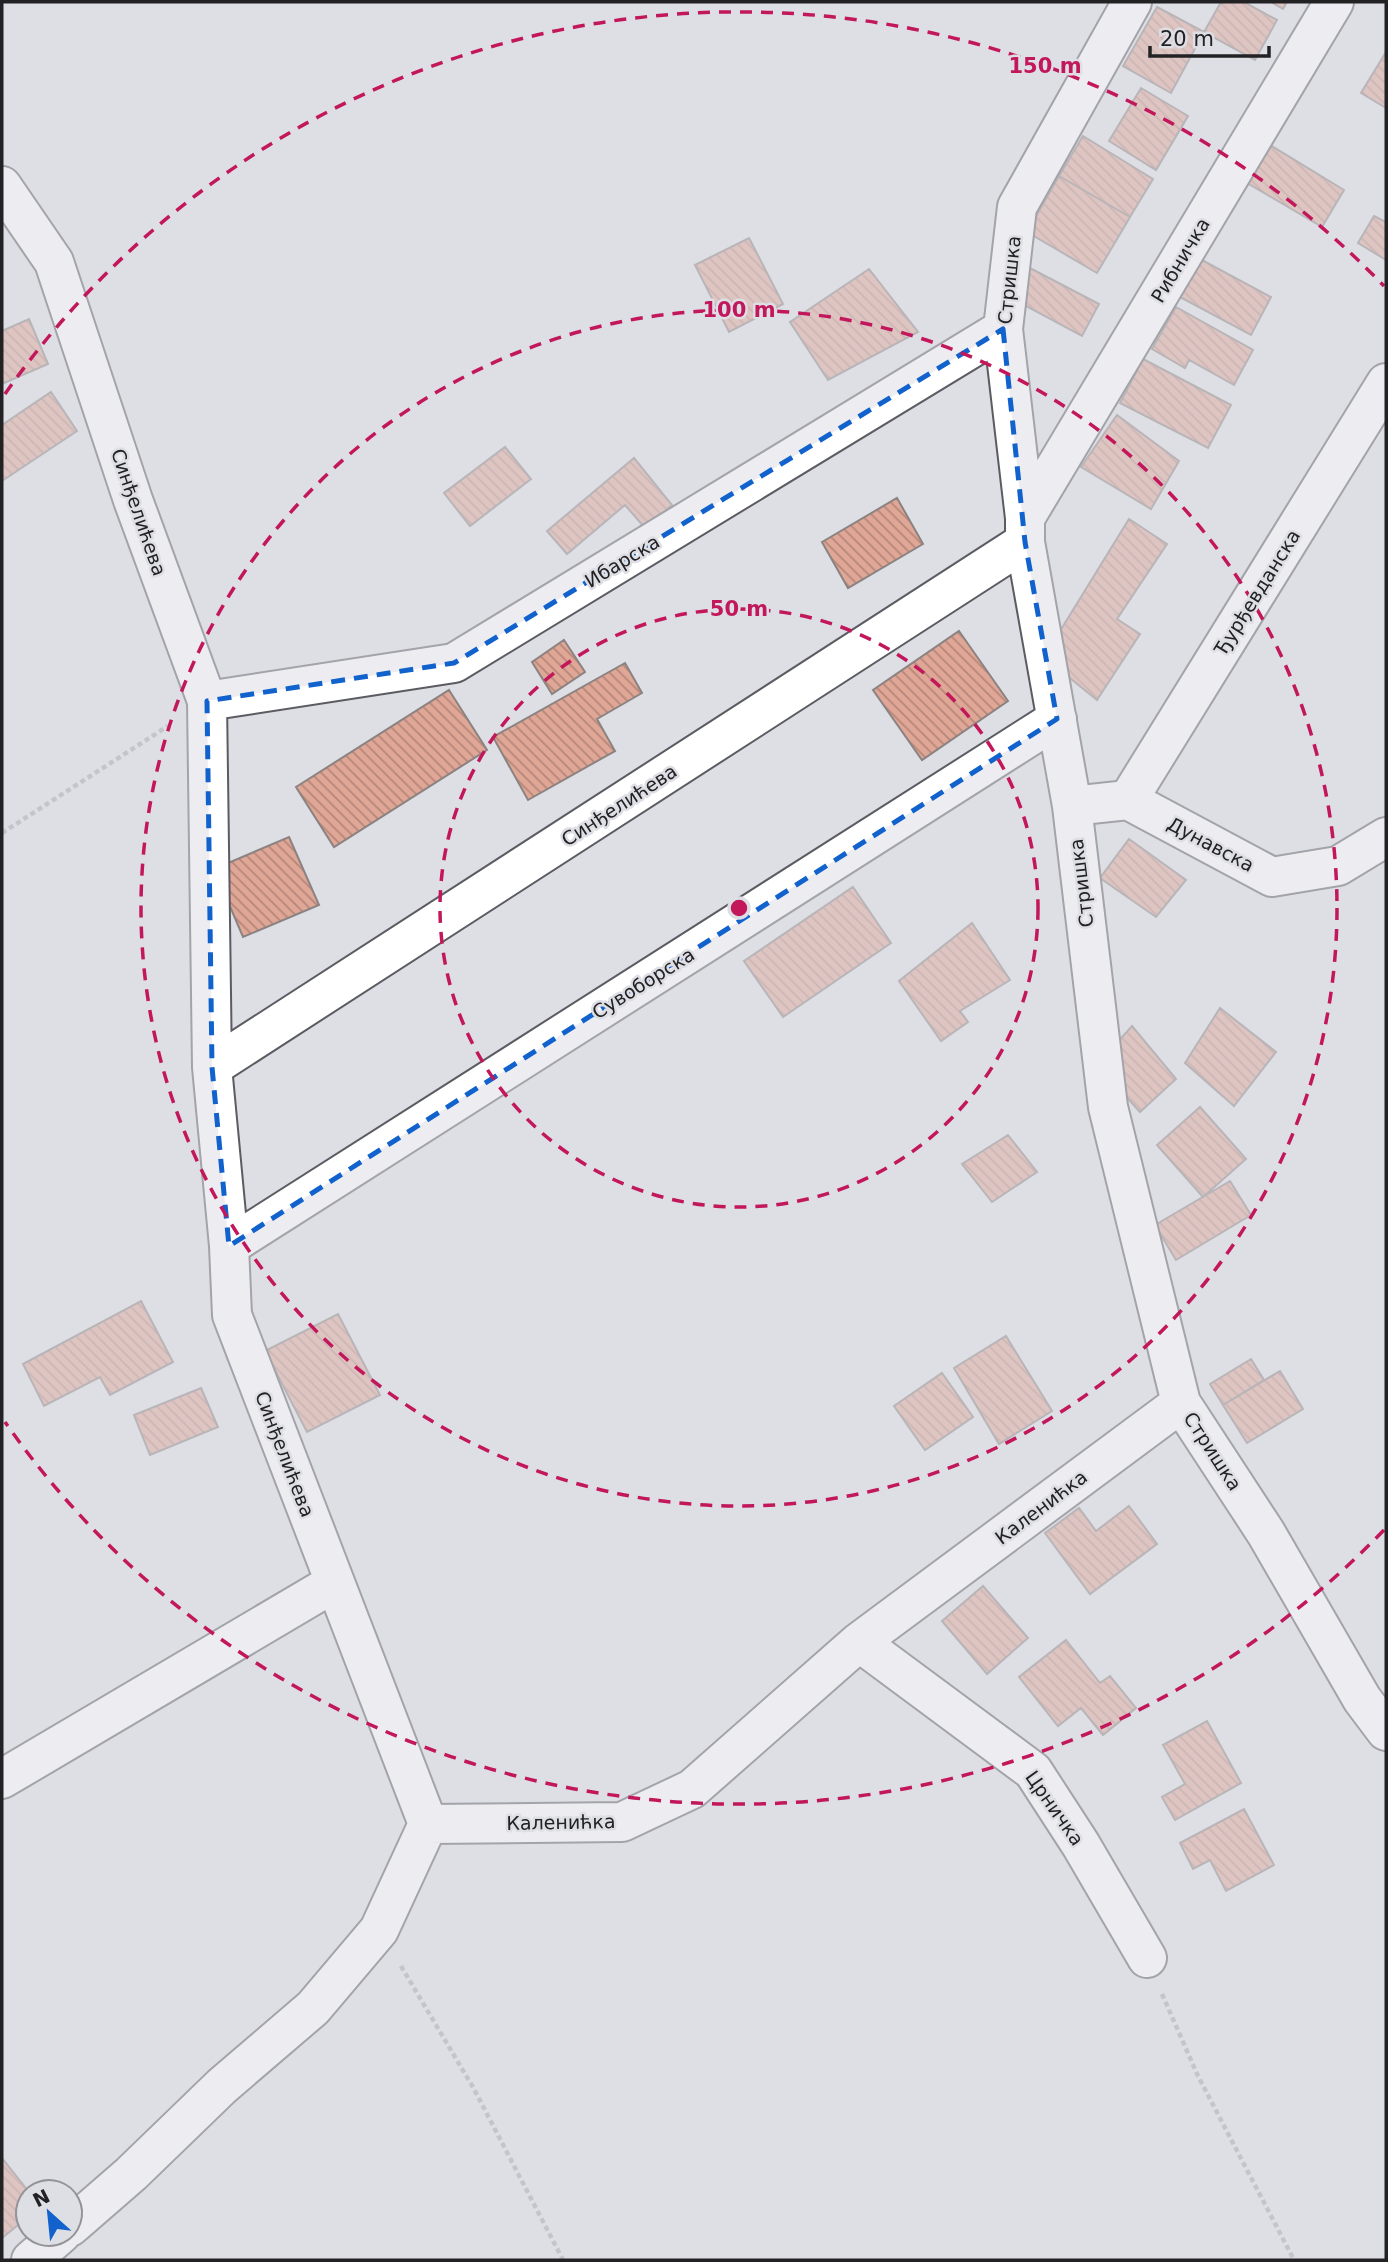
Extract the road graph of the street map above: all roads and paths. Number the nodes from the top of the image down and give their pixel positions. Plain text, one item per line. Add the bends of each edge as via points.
1 (1132, 2) edge
2 (1334, 2) edge
3 (2, 186) edge
4 (1003, 329) junction
5 (1386, 383) edge
6 (1025, 530) junction
7 (207, 701) junction
8 (1057, 719) junction
9 (1128, 800) junction
10 (1072, 806) junction
11 (2, 833) edge
12 (1386, 837) edge
13 (212, 1067) junction
14 (229, 1246) junction
15 (1181, 1403) junction
16 (334, 1583) junction
17 (859, 1642) junction
18 (1386, 1731) edge
19 (2, 1779) edge
20 (428, 1824) junction
21 (379, 1930) junction
22 (1147, 1958) joint
23 (84, 2215) edge
24 (45, 2248) edge
25 (31, 2260) edge
26 (563, 2260) edge
27 (1294, 2260) edge

1 - 4 street, Стришка via 1017,207
2 - 6 street, Рибничка
3 - 7 street, Синђелићева via 54,262 133,500
4 - 6 street, Стришка
4 - 7 street, Ибарска via 454,663
5 - 9 street, Ђурђевданска
6 - 8 street, Стришка
6 - 13 street, Синђелићева
7 - 11 path
7 - 13 street, Синђелићева
8 - 10 street, Стришка
8 - 14 street, Сувоборска
9 - 10 street
9 - 12 street, Дунавска via 1272,877 1338,866
10 - 15 street, Стришка via 1108,1107
13 - 14 street, Синђелићева
14 - 16 street, Синђелићева via 232,1315
15 - 17 street, Каленићка
15 - 18 street, Стришка
16 - 19 street
16 - 20 street, Синђелићева
17 - 20 street, Каленићка via 692,1789 622,1822
17 - 22 street, Црничка via 1033,1771
20 - 21 street
21 - 23 street via 313,2008
21 - 26 path via 474,2089
22 - 27 path via 1198,2076
24 - 25 street

